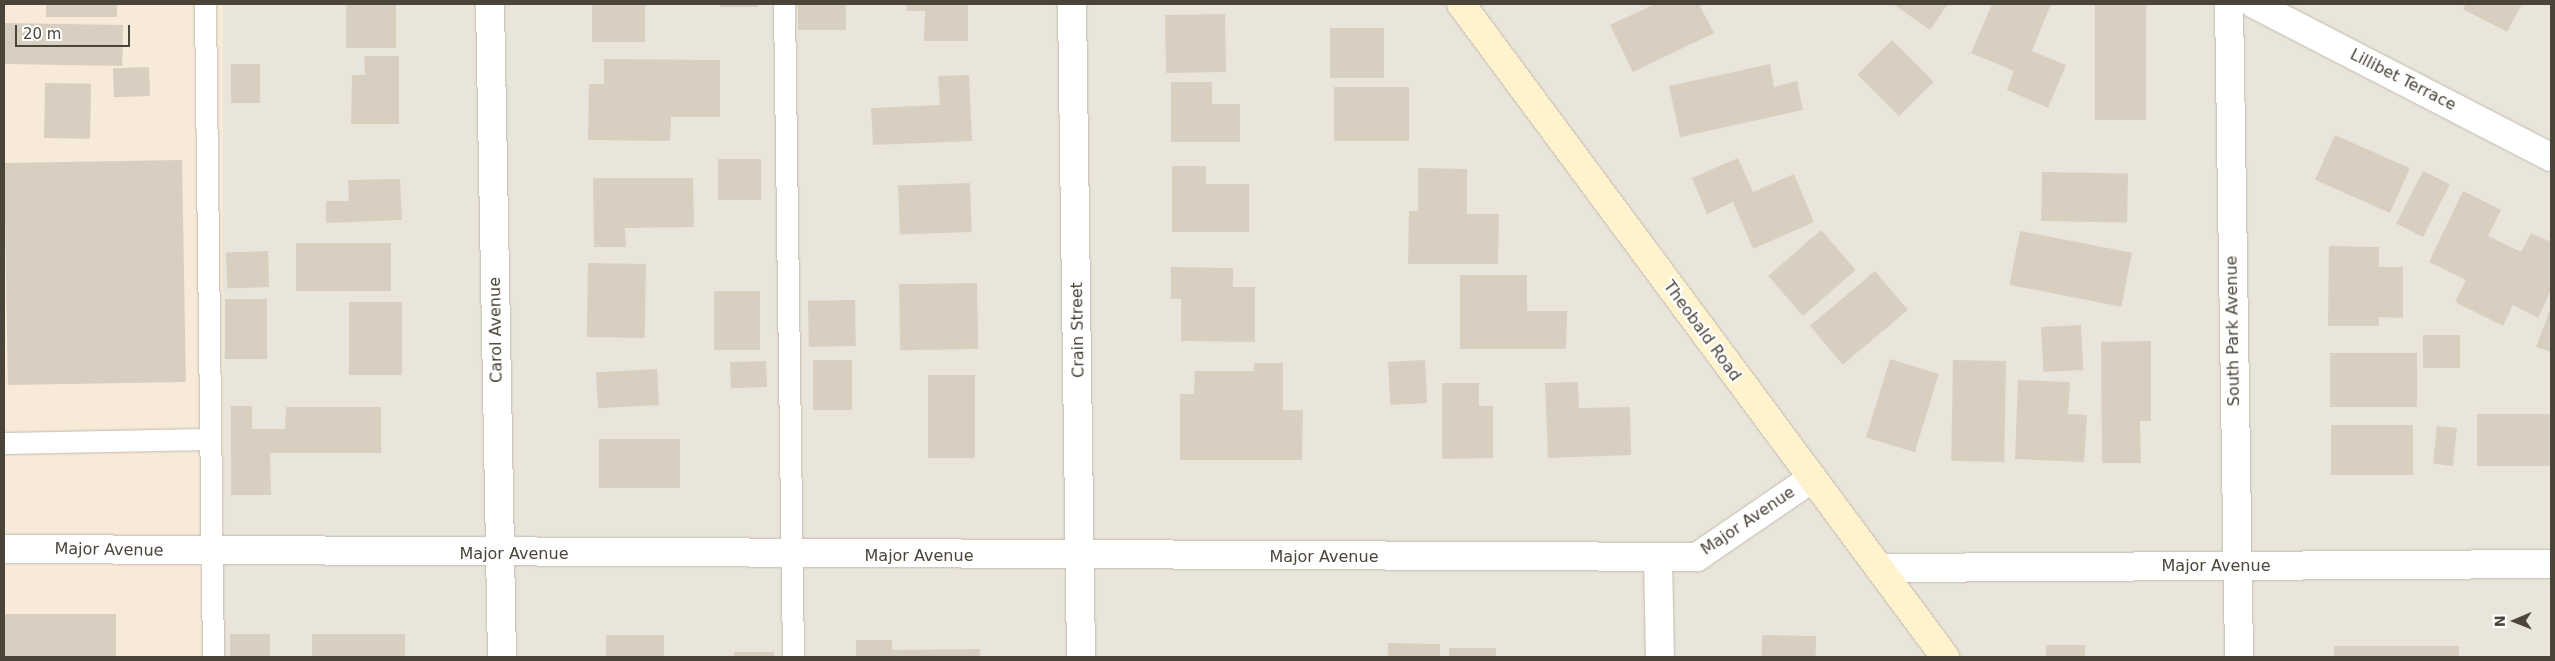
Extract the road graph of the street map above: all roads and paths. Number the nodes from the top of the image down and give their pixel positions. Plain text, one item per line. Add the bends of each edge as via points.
1 (205, 4) edge
2 (490, 4) edge
3 (784, 4) edge
4 (1072, 4) edge
5 (1461, 4) edge
6 (2229, 4) edge
7 (2254, 4) edge
8 (2551, 157) edge
9 (210, 440) junction
10 (4, 443) edge
11 (1811, 479) junction
12 (4, 549) edge
13 (212, 551) junction
14 (500, 554) junction
15 (792, 555) junction
16 (1081, 556) junction
17 (1658, 557) junction
18 (2551, 564) edge
19 (2236, 566) junction
20 (1882, 568) junction
21 (214, 657) edge
22 (502, 657) edge
23 (793, 657) edge
24 (1081, 657) edge
25 (1660, 657) edge
26 (1945, 657) edge
27 (2239, 657) edge

1 - 9 lane
2 - 14 street, Carol Avenue
3 - 15 lane
4 - 16 street, Crain Street
5 - 11 street, Theobald Road
6 - 19 street, South Park Avenue
7 - 8 street, Lillibet Terrace
9 - 10 lane
9 - 13 lane
11 - 17 street, Major Avenue via 1696,556
11 - 20 street, Theobald Road
12 - 13 street, Major Avenue
13 - 14 street, Major Avenue
13 - 21 lane
14 - 15 street, Major Avenue
14 - 22 street, Carol Avenue
15 - 16 street, Major Avenue
15 - 23 lane
16 - 17 street, Major Avenue
16 - 24 street, Crain Street
17 - 25 street
18 - 19 street, Major Avenue
19 - 20 street, Major Avenue
19 - 27 street, South Park Avenue
20 - 26 street, Theobald Road

